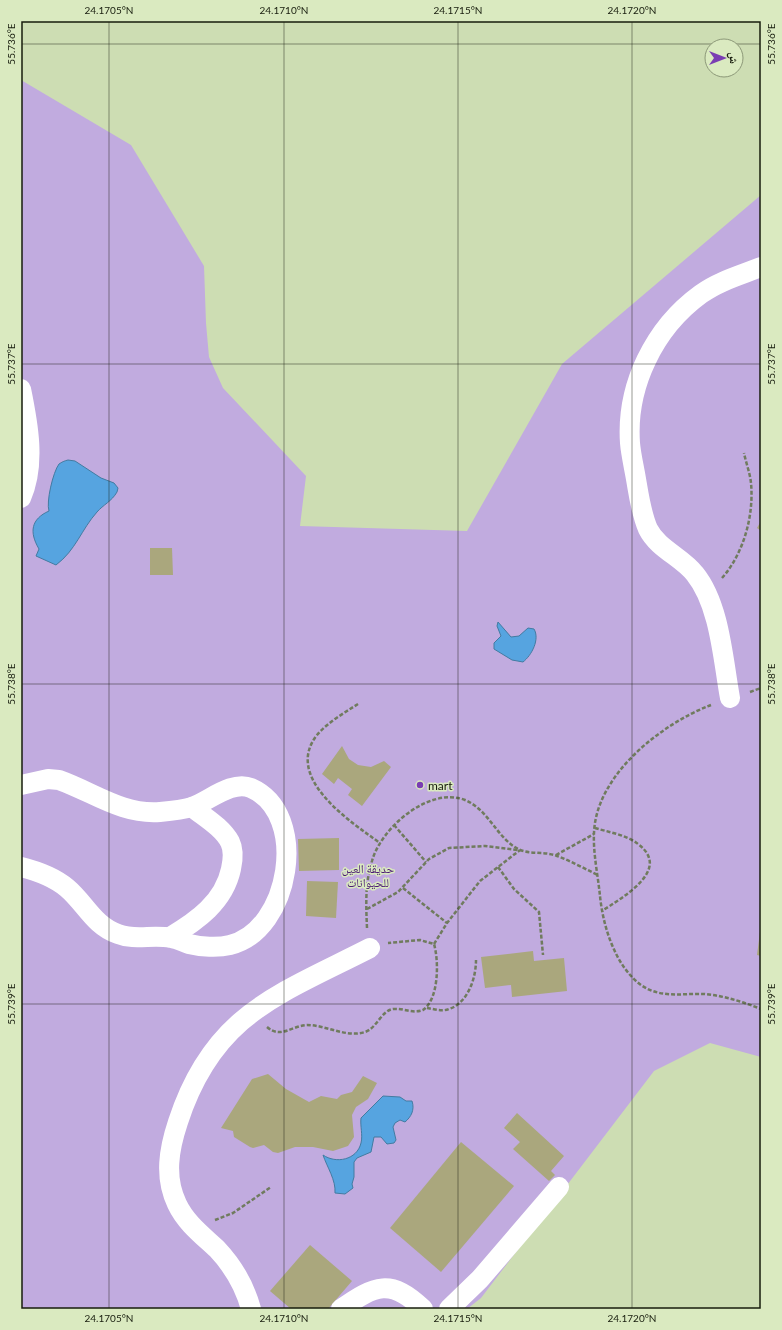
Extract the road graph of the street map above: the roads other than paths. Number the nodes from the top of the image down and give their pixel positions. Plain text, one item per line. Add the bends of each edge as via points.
1 (761, 267) edge
2 (21, 389) edge
3 (21, 498) edge
4 (730, 698) road end
5 (21, 785) edge
6 (192, 807) junction
7 (21, 867) edge
8 (170, 938) junction
9 (370, 948) road end
10 (559, 1187) dead end
11 (251, 1309) edge
12 (342, 1309) edge
13 (423, 1309) edge
14 (449, 1309) edge

1 - 4 lane via 719,283 701,294 670,322 647,358 634,398 630,443 644,520 656,541 688,565 704,586 720,637
2 - 3 lane via 29,450 28,474
5 - 6 lane via 48,779 59,780 121,808 140,811 159,812
6 - 8 lane via 223,832 230,842 232,864 225,887 218,899 190,925
6 - 8 lane via 238,787 249,787 260,793 273,808 282,827 286,858 284,876 280,894 271,912 259,927 244,939 231,944 208,946
7 - 8 lane via 55,880 67,888 97,922 118,935
9 - 11 lane via 287,990 254,1010 232,1028 208,1059 189,1094 175,1132 168,1161 172,1191 177,1205 193,1228 230,1264 240,1280
10 - 14 lane via 480,1279
12 - 13 lane via 366,1292 386,1288 406,1294

